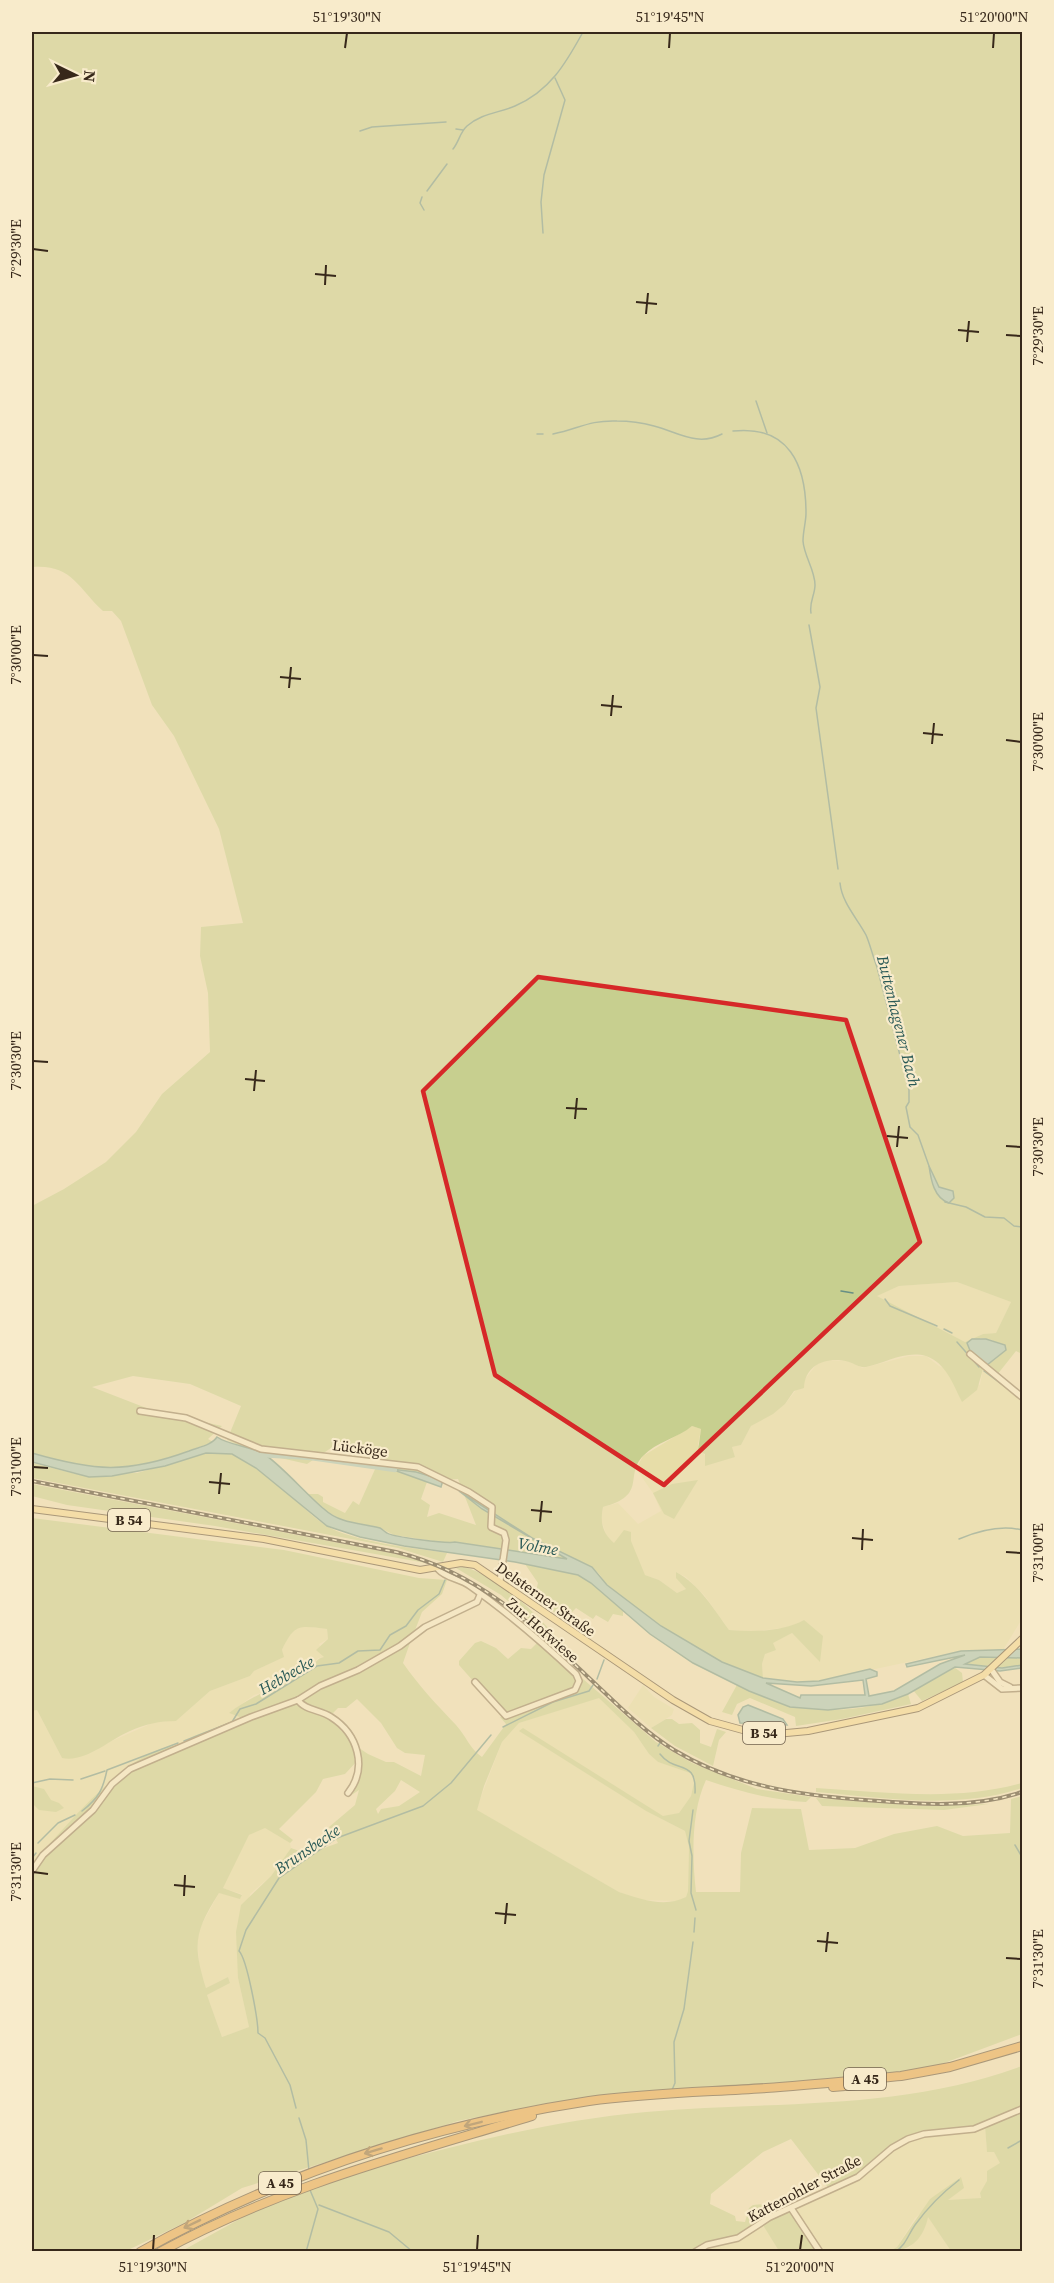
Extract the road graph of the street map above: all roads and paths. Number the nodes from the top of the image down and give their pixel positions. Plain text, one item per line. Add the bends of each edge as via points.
1 (970, 1354) dead end
2 (1023, 1396) edge
3 (140, 1412) dead end
4 (32, 1509) edge
5 (438, 1569) junction
6 (500, 1581) junction
7 (480, 1595) junction
8 (1023, 1639) edge
9 (991, 1669) junction
10 (984, 1675) junction
11 (474, 1682) dead end
12 (1014, 1688) junction
13 (1023, 1688) edge
14 (298, 1700) junction
15 (348, 1793) dead end
16 (32, 1870) edge
17 (1023, 2046) edge
18 (1023, 2051) edge
19 (738, 2092) junction
20 (592, 2103) junction
21 (1023, 2109) edge
22 (791, 2208) junction
23 (140, 2252) edge
24 (160, 2252) edge
25 (695, 2252) edge
26 (820, 2252) edge

1 - 2 street
3 - 6 street, Lücköge via 186,1418 261,1449 418,1467 474,1495 492,1509 491,1527 506,1536
4 - 5 main road, Delsterner Straße / B 54 via 236,1535 412,1568
5 - 6 main road, Delsterner Straße / B 54 via 470,1564
5 - 7 street, Zur Hofwiese via 447,1577 467,1583
6 - 10 main road, Delsterner Straße / B 54 via 673,1700 710,1720 750,1732 794,1733 890,1716 933,1702
7 - 11 street, Zur Hofwiese via 537,1638 579,1681 575,1690 506,1716
7 - 14 street via 477,1602 425,1627 358,1670
8 - 9 main road, B 54
9 - 10 main road, Delsterner Straße / B 54
9 - 12 street via 1004,1685
10 - 12 street via 997,1687
12 - 13 street
14 - 15 street via 301,1705 330,1716 343,1726 353,1742 360,1770
14 - 16 street via 130,1769
17 - 19 highway, A 45 via 901,2076
18 - 19 highway, A 45 via 901,2080
19 - 20 highway, A 45
20 -> 23 highway, A 45 via 482,2121 370,2151 274,2186
20 - 24 highway, A 45 via 534,2115 372,2162 278,2195
21 - 22 street, Kattenohler Straße via 974,2129 908,2139 858,2176
22 - 25 street, Kattenohler Straße via 738,2238
22 - 26 street

